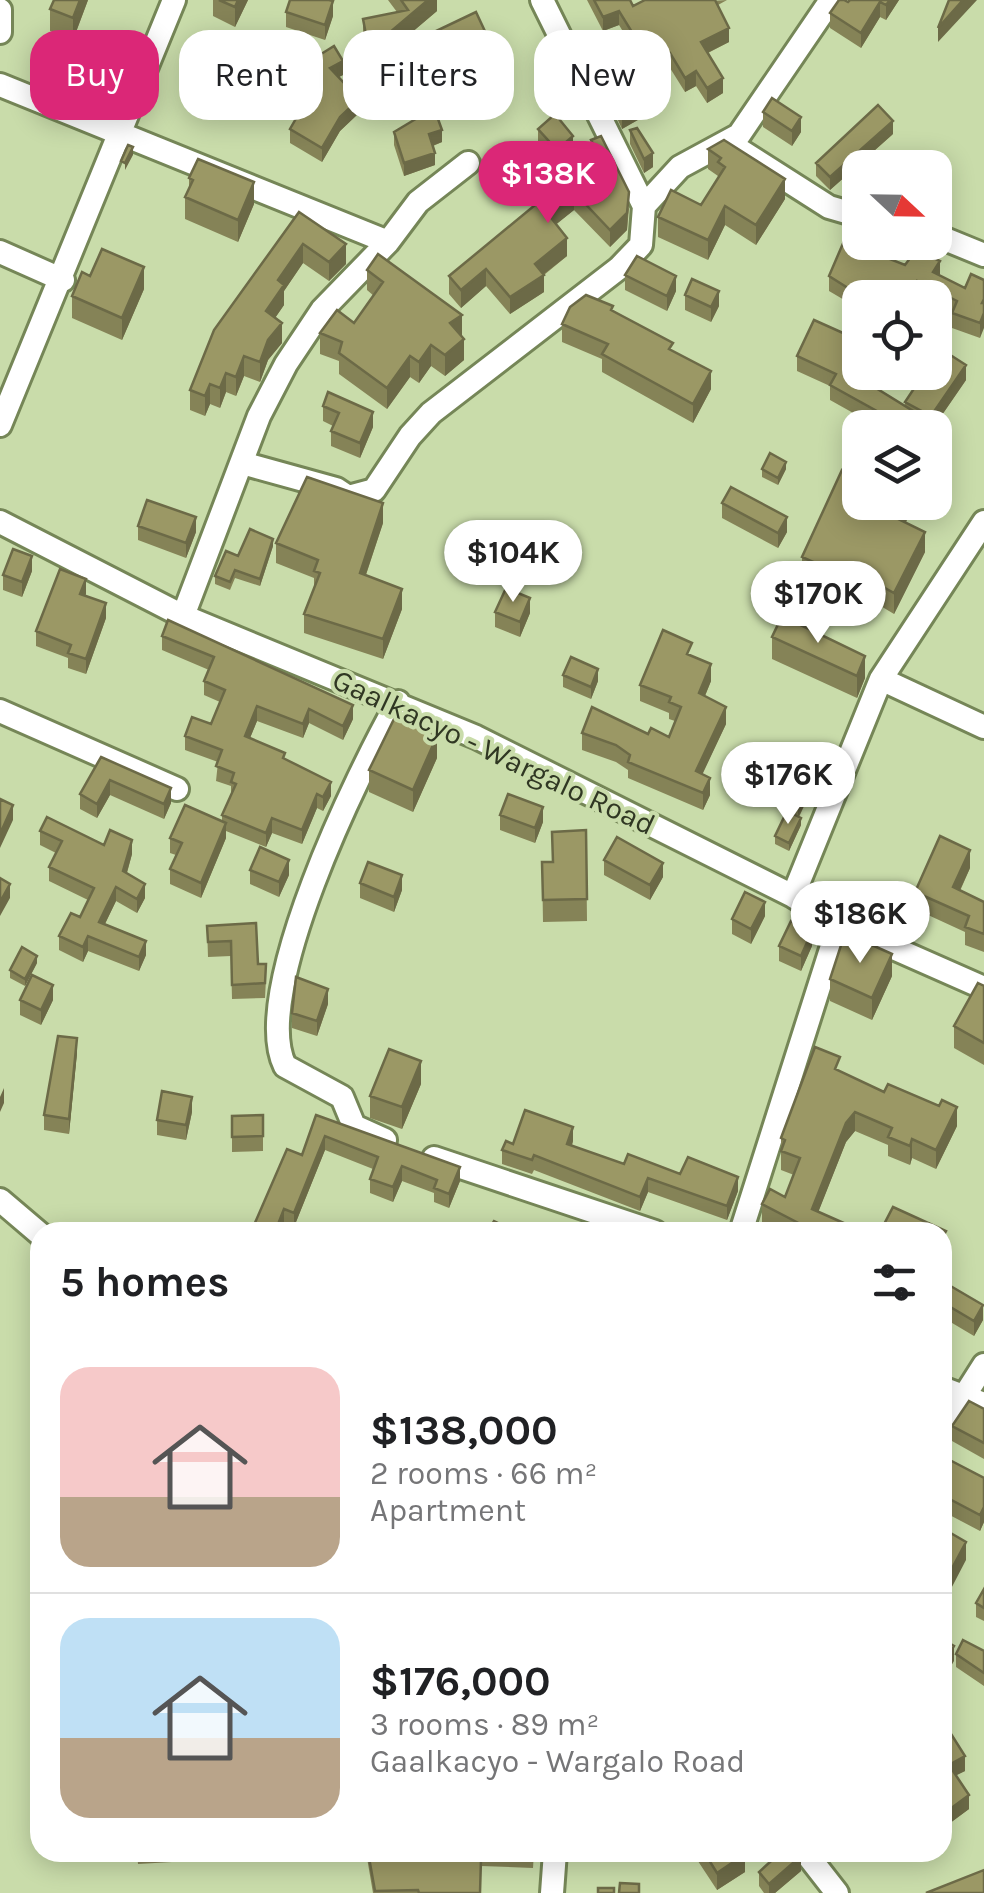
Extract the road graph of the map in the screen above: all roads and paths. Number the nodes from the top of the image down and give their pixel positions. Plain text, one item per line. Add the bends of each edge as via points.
1 (174, 0) edge
2 (542, 0) edge
3 (831, 0) edge
4 (0, 10) edge
5 (0, 32) edge
6 (0, 85) edge
7 (118, 132) junction
8 (727, 142) junction
9 (468, 164) dead end
10 (644, 206) junction
11 (842, 211) edge
12 (388, 242) junction
13 (952, 242) edge
14 (0, 252) edge
15 (984, 255) edge
16 (63, 280) junction
17 (0, 424) edge
18 (242, 462) junction
19 (984, 522) edge
20 (2, 530) edge
21 (183, 616) junction
22 (881, 679) junction
23 (398, 702) junction
24 (0, 711) edge
25 (984, 727) edge
26 (177, 790) dead end
27 (792, 896) junction
28 (839, 924) junction
29 (984, 988) edge
30 (0, 1200) edge
31 (626, 1222) edge
32 (745, 1222) edge
33 (30, 1226) edge
34 (984, 1365) edge
35 (952, 1394) edge
36 (984, 1404) edge
37 (554, 1862) edge
38 (813, 1862) edge
39 (552, 1893) edge
40 (837, 1893) edge

1 - 7 street
2 - 10 street
3 - 8 street via 739,135
4 - 5 street
6 - 7 street
7 - 12 street
7 - 16 street
8 - 10 street via 680,168
8 - 11 street
9 - 12 street via 418,202
10 - 18 street via 641,244 619,268 431,413 374,490 348,497
12 - 18 street via 322,310 286,364
13 - 15 street
14 - 16 street
16 - 17 street
18 - 21 street
19 - 22 street
20 - 21 street, Gaalkacyo - Wargalo Road
21 - 23 street, Gaalkacyo - Wargalo Road
22 - 25 street
22 - 27 street
23 - 27 street, Gaalkacyo - Wargalo Road
23 - 31 street via 334,835 298,934 275,1034 285,1066 342,1097 360,1132
24 - 26 street
27 - 28 street, Gaalkacyo - Wargalo Road
28 - 29 street, Gaalkacyo - Wargalo Road
28 - 32 street
30 - 33 street
34 - 35 street
35 - 36 street
37 - 39 street
38 - 40 street

